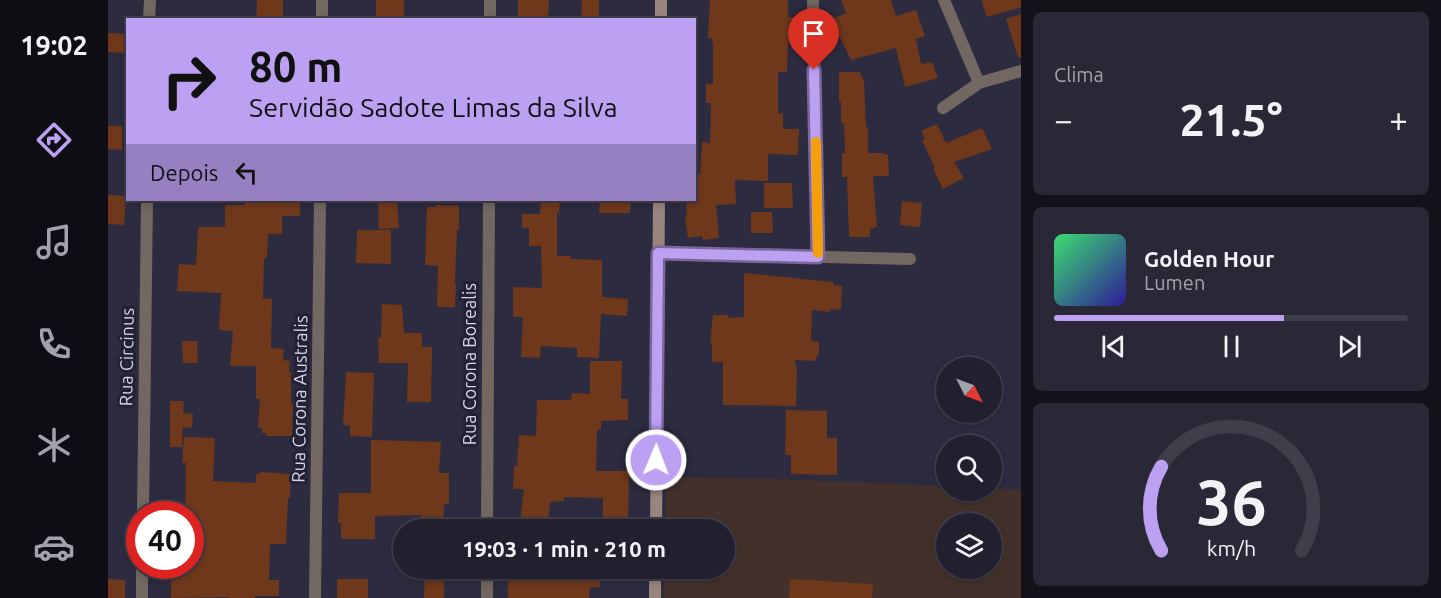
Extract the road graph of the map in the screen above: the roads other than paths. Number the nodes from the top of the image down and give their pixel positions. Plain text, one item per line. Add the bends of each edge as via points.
1 (150, 0) edge
2 (322, 0) edge
3 (490, 0) edge
4 (661, 0) edge
5 (813, 0) edge
6 (944, 0) edge
7 (149, 18) edge
8 (322, 18) edge
9 (490, 18) edge
10 (661, 18) edge
11 (1021, 71) edge
12 (979, 83) junction
13 (943, 108) dead end
14 (147, 201) edge
15 (320, 201) edge
16 (489, 201) edge
17 (659, 201) edge
18 (658, 253) junction
19 (818, 257) junction
20 (910, 259) dead end
21 (143, 501) edge
22 (487, 519) edge
23 (656, 519) edge
24 (142, 579) edge
25 (487, 579) edge
26 (655, 579) edge
27 (142, 598) edge
28 (315, 598) edge
29 (487, 598) edge
30 (655, 598) edge

1 - 7 street
2 - 8 street
3 - 9 street
4 - 10 street
5 - 19 street
6 - 12 street
11 - 12 street
12 - 13 street
14 - 21 street, Rua Circinus
15 - 28 street, Rua Corona Australis
16 - 22 street, Rua Corona Borealis
17 - 18 street
18 - 19 street
18 - 23 street
19 - 20 street
24 - 27 street
25 - 29 street
26 - 30 street

